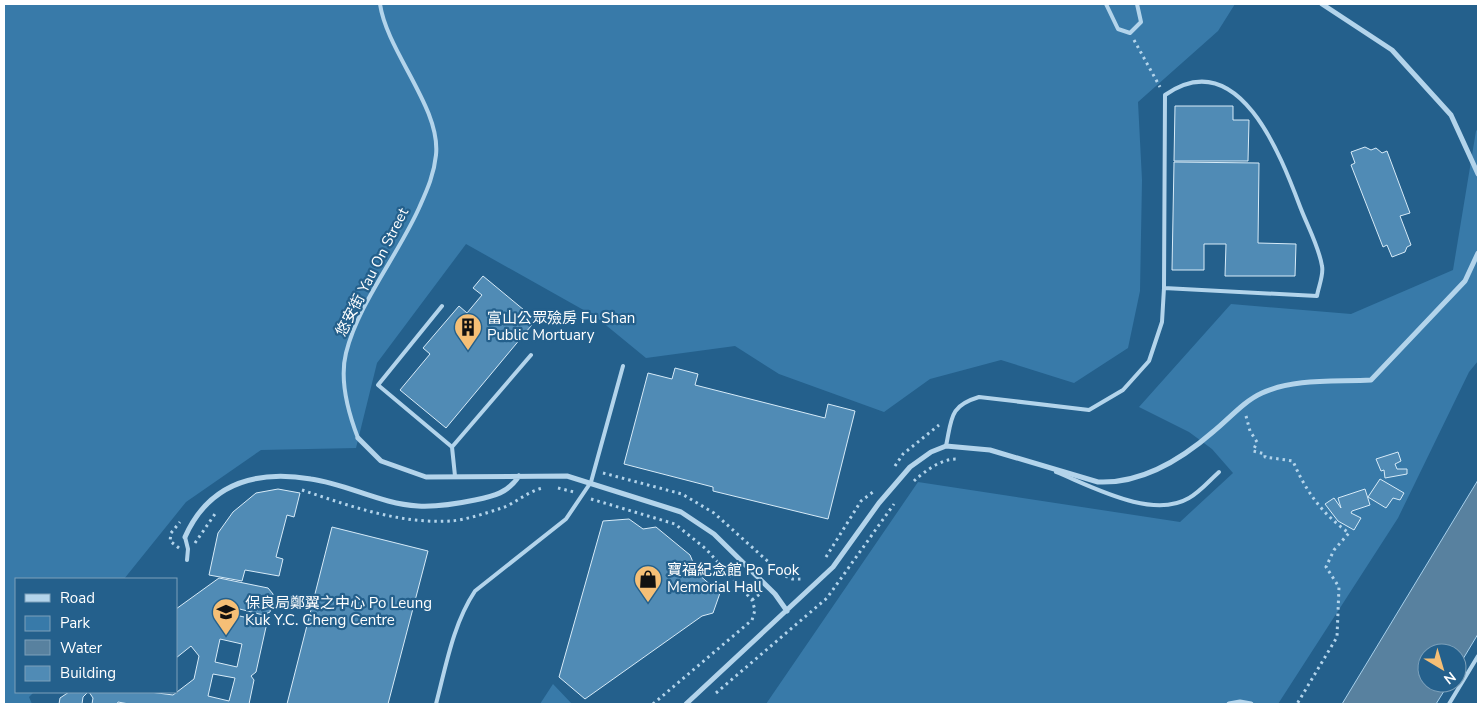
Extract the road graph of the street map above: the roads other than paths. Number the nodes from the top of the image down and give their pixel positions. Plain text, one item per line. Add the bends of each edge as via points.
1 (380, 4) edge
2 (1106, 4) edge
3 (1137, 4) edge
4 (1322, 4) edge
5 (1478, 174) edge
6 (1478, 253) edge
7 (1164, 288) junction
8 (442, 306) dead end
9 (531, 355) dead end
10 (623, 366) dead end
11 (358, 438) joint
12 (946, 446) junction
13 (452, 447) junction
14 (1046, 468) junction
15 (1219, 472) dead end
16 (455, 476) junction
17 (519, 476) junction
18 (591, 482) junction
19 (185, 537) joint
20 (187, 560) dead end
21 (786, 611) junction
22 (1478, 656) edge
23 (436, 704) edge
24 (686, 704) edge
25 (1229, 704) edge
26 (1251, 704) edge
27 (1449, 704) edge

1 - 11 lane, 悠安街 Yau On Street via 383,20 432,125 436,152 433,177 414,220 354,328 345,355 347,411
2 - 3 lane via 1118,29 1130,33 1141,22
4 - 5 street via 1399,57 1451,115
6 - 14 street via 1465,281 1371,380 1291,384 1261,394 1169,463 1138,478 1114,483 1098,482
7 - 7 lane via 1166,95 1195,80 1223,86 1247,104 1282,160 1323,268 1316,296
7 - 12 lane via 1162,322 1150,362 1123,390 1089,410 979,397 962,402 954,414
8 - 13 lane via 378,385
9 - 13 lane
10 - 18 lane
11 - 16 street, 悠安街 Yau On Street via 382,461 426,478
12 - 14 street via 990,450
12 - 21 street via 910,467 878,503 833,567
13 - 16 lane
14 - 15 lane via 1144,504 1189,498
16 - 17 street, 悠安街 Yau On Street
17 - 18 street, 悠安街 Yau On Street via 567,476
17 - 19 street via 504,492 490,497 450,505 417,506 312,479 274,476 238,483 213,496 193,520
18 - 21 street, 悠安街 Yau On Street via 681,512 714,534 775,594
18 - 23 lane via 566,519 549,535 475,591 458,624
19 - 20 lane
21 - 24 street
22 - 27 lane
25 - 26 street

